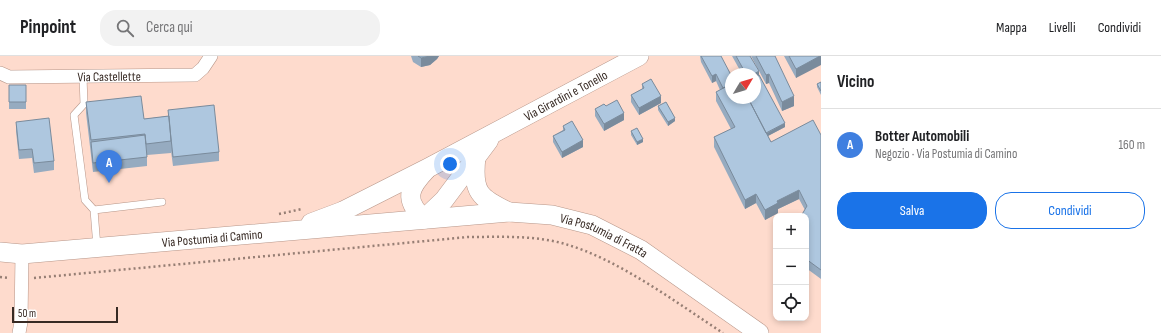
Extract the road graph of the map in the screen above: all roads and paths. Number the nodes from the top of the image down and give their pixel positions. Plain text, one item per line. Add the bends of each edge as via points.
1 (211, 56) edge
2 (640, 56) edge
3 (0, 72) edge
4 (83, 77) junction
5 (492, 135) junction
6 (476, 157) junction
7 (428, 168) junction
8 (162, 202) dead end
9 (307, 208) dead end
10 (94, 210) junction
11 (509, 212) junction
12 (274, 214) dead end
13 (424, 219) junction
14 (285, 232) junction
15 (98, 248) junction
16 (0, 252) edge
17 (22, 254) junction
18 (0, 277) edge
19 (21, 280) junction
20 (19, 333) edge
21 (723, 333) edge
22 (759, 333) edge

1 - 4 street, Via Castellette via 195,75
2 - 5 main road, Via Girardini e Tonello
3 - 4 street, Via Castellette via 10,77
4 - 10 lane via 84,104 74,115 85,200
5 - 6 main road, Via Girardini e Tonello
5 - 7 main road, Via Girardini e Tonello
6 - 11 main road via 474,174 477,188 487,202
6 - 13 main road, Via Girardini e Tonello via 444,200
7 - 13 main road, Via Girardini e Tonello via 411,189 410,199 413,209
7 - 14 main road, Via Girardini e Tonello via 343,211
8 - 10 lane
9 - 12 path
10 - 15 lane
11 - 13 main road, Via Postumia di Fratta
11 - 22 main road, Via Postumia di Fratta via 552,215 592,225 641,250
13 - 14 main road, Via Postumia di Camino
14 - 15 main road, Via Postumia di Camino
15 - 17 main road, Via Postumia di Camino
16 - 17 main road, Via Postumia di Camino
17 - 19 street
18 - 19 path
19 - 20 street
19 - 21 path via 468,237 514,236 565,244 604,260 636,277

